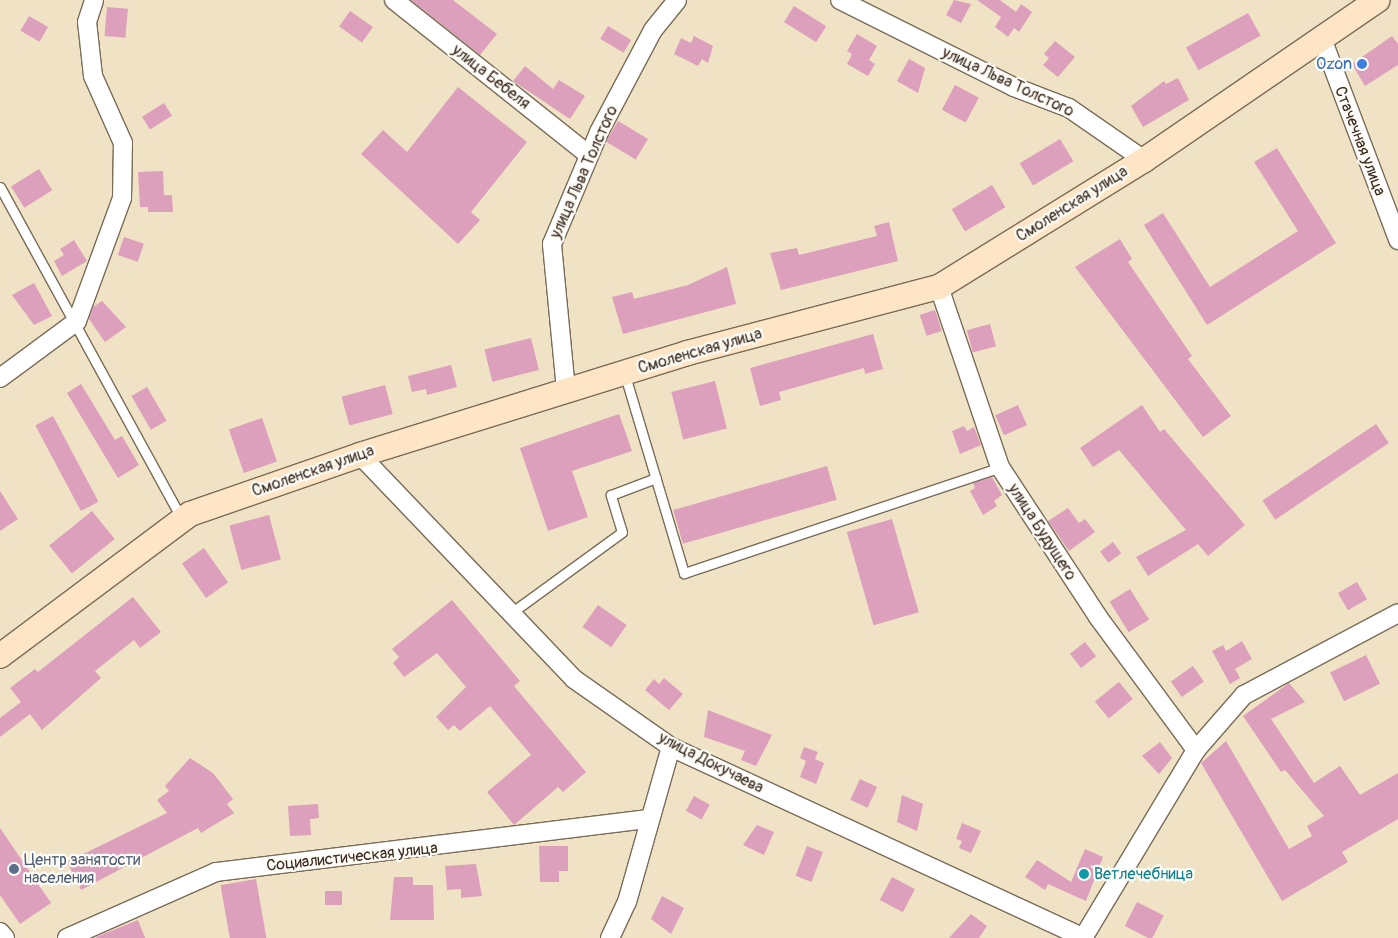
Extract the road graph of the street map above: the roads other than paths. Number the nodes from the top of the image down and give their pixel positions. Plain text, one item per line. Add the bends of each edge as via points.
1 (94, 0) edge
2 (394, 0) edge
3 (677, 0) edge
4 (840, 0) edge
5 (1378, 0) edge
6 (1323, 41) junction
7 (589, 154) junction
8 (1144, 160) junction
9 (0, 187) edge
10 (1398, 240) edge
11 (939, 287) junction
12 (77, 321) junction
13 (624, 372) junction
14 (0, 378) edge
15 (566, 390) junction
16 (360, 455) junction
17 (1000, 466) junction
18 (656, 478) junction
19 (182, 520) junction
20 (511, 613) junction
21 (1398, 613) edge
22 (0, 656) edge
23 (671, 747) junction
24 (1196, 750) junction
25 (650, 819) junction
26 (0, 932) edge
27 (5, 938) edge
28 (67, 938) edge
29 (610, 938) edge
30 (1084, 938) edge

1 - 12 street via 86,22 93,76 123,143 122,198
2 - 7 street, улица Бебеля
3 - 7 street, улица Льва Толстого via 653,30
4 - 8 street, улица Льва Толстого via 1014,87 1069,108
5 - 6 main road, Смоленская улица
6 - 8 main road, Смоленская улица
6 - 10 street, Стачечная улица
7 - 15 street, улица Льва Толстого via 552,244
8 - 11 main road, Смоленская улица
9 - 12 lane
11 - 13 main road, Смоленская улица
11 - 17 street, улица Будущего
12 - 14 street
12 - 19 lane
13 - 15 main road, Смоленская улица
13 - 18 lane
15 - 16 main road, Смоленская улица
16 - 19 main road, Смоленская улица
16 - 20 street, улица Докучаева
17 - 18 lane via 684,573
17 - 24 street, улица Будущего via 1098,617
18 - 20 lane via 611,495 622,532
19 - 22 main road, Смоленская улица
20 - 23 street, улица Докучаева via 574,680
21 - 24 street via 1244,695
23 - 25 street
23 - 30 street, улица Докучаева
24 - 30 street
25 - 28 street, Социалистическая улица via 216,872
25 - 29 street via 627,902
26 - 27 street

